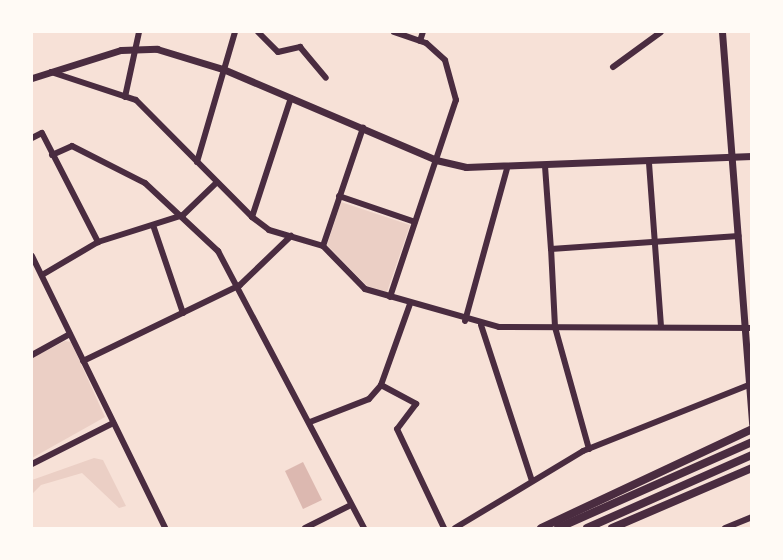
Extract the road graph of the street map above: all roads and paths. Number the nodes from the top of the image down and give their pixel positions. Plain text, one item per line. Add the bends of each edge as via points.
1 (136, 32) edge
2 (235, 32) edge
3 (258, 32) edge
4 (394, 32) edge
5 (423, 32) edge
6 (661, 32) edge
7 (722, 32) edge
8 (420, 41) junction
9 (137, 48) junction
10 (614, 67) dead end
11 (223, 69) junction
12 (51, 72) junction
13 (32, 78) edge
14 (326, 78) dead end
15 (125, 96) junction
16 (291, 98) junction
17 (363, 128) junction
18 (32, 138) edge
19 (52, 155) junction
20 (752, 156) edge
21 (733, 157) junction
22 (436, 160) junction
23 (197, 162) junction
24 (649, 163) junction
25 (545, 166) junction
26 (507, 169) junction
27 (217, 182) junction
28 (339, 196) junction
29 (183, 215) junction
30 (252, 217) junction
31 (415, 222) junction
32 (153, 225) junction
33 (291, 236) junction
34 (739, 236) junction
35 (654, 239) junction
36 (98, 242) junction
37 (322, 246) junction
38 (551, 249) junction
39 (32, 256) edge
40 (42, 275) junction
41 (240, 285) junction
42 (390, 297) junction
43 (410, 304) junction
44 (183, 313) junction
45 (465, 321) junction
46 (481, 325) junction
47 (661, 326) junction
48 (555, 327) junction
49 (749, 328) edge
50 (70, 334) junction
51 (32, 355) edge
52 (83, 361) junction
53 (381, 385) junction
54 (749, 385) junction
55 (310, 422) junction
56 (113, 423) junction
57 (752, 424) edge
58 (752, 429) edge
59 (752, 442) edge
60 (589, 449) junction
61 (752, 455) edge
62 (32, 464) edge
63 (752, 468) edge
64 (532, 481) junction
65 (351, 505) junction
66 (752, 517) edge
67 (165, 528) edge
68 (305, 528) edge
69 (364, 528) edge
70 (444, 528) edge
71 (455, 528) edge
72 (541, 528) edge
73 (558, 528) edge
74 (587, 528) edge
75 (612, 528) edge
76 (725, 528) edge

1 - 9 street
2 - 11 street
3 - 14 street via 278,52 300,47
4 - 8 street
5 - 8 street
6 - 10 street
7 - 21 street
8 - 22 street via 445,60 456,87
9 - 11 street via 178,53
9 - 12 street
9 - 15 street
11 - 16 street
11 - 23 street
12 - 13 street
12 - 15 street
15 - 23 street via 136,100
16 - 17 street
16 - 30 street
17 - 22 street
17 - 28 street
18 - 19 street via 42,133
19 - 29 street via 72,146 153,188
19 - 36 street
20 - 21 street
21 - 24 street
21 - 34 street
22 - 26 street
22 - 31 street
23 - 27 street
24 - 25 street
24 - 35 street
25 - 26 street
25 - 38 street
26 - 45 street
27 - 29 street
27 - 30 street
28 - 31 street
28 - 37 street
29 - 32 street
29 - 41 street via 218,251
30 - 33 street via 269,230
31 - 42 street
32 - 36 street
32 - 44 street
33 - 37 street
33 - 41 street
34 - 35 street
34 - 49 street
35 - 38 street
35 - 47 street
36 - 40 street
37 - 42 street via 365,290
38 - 48 street
39 - 40 street
40 - 50 street
41 - 44 street
41 - 55 street
42 - 43 street
43 - 45 street
43 - 53 street
44 - 52 street
45 - 46 street
46 - 48 street
46 - 64 street
47 - 48 street
47 - 49 street
48 - 60 street
49 - 54 street
50 - 51 street
50 - 52 street
52 - 56 street
53 - 55 street via 369,399
53 - 70 street via 416,404 397,429
54 - 57 street
54 - 60 street
55 - 65 street
56 - 62 street
56 - 67 street
58 - 72 main road
59 - 73 main road
60 - 64 street
61 - 74 main road
63 - 75 main road
64 - 71 street
65 - 68 street
65 - 69 street
66 - 76 street

